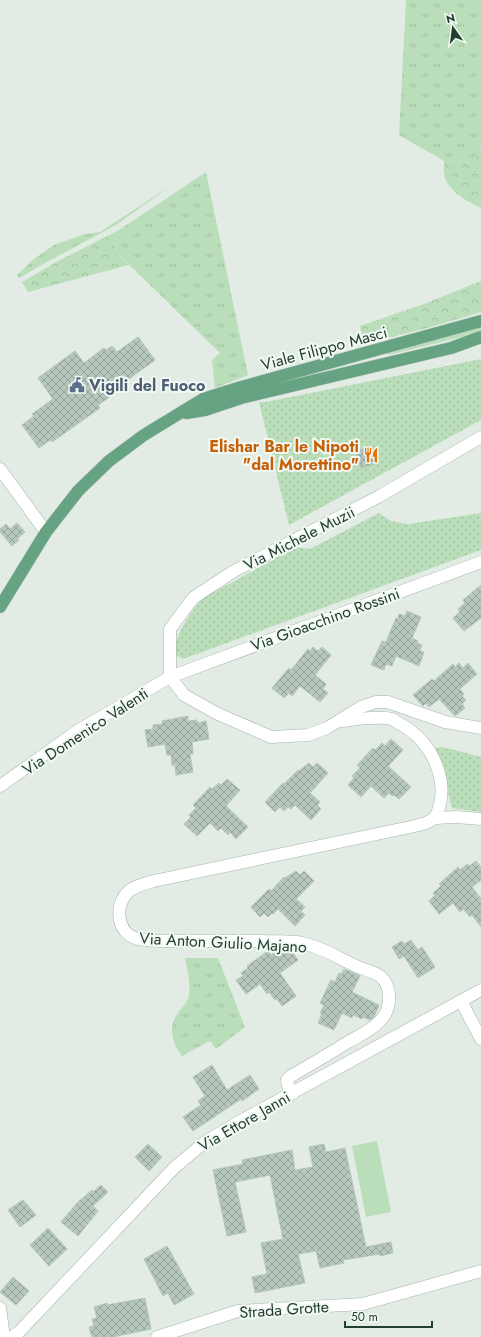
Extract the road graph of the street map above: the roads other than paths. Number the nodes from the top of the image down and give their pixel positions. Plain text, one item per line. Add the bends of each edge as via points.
1 (481, 321) edge
2 (481, 337) edge
3 (481, 344) edge
4 (451, 348) junction
5 (179, 415) junction
6 (481, 437) edge
7 (0, 469) edge
8 (46, 532) junction
9 (481, 562) edge
10 (0, 607) edge
11 (170, 677) junction
12 (336, 722) junction
13 (481, 728) edge
14 (0, 786) edge
15 (435, 818) junction
16 (481, 819) edge
17 (481, 990) edge
18 (461, 1001) junction
19 (481, 1039) edge
20 (292, 1094) junction
21 (481, 1271) edge
22 (0, 1308) edge
23 (4, 1337) edge
24 (12, 1337) edge
25 (158, 1337) edge

1 - 5 main road, Viale Filippo Masci via 238,388 203,399
2 - 4 main road, Viale Filippo Masci
3 - 4 street
4 - 5 main road, Viale Filippo Masci
5 - 8 main road, Viale Filippo Masci via 144,435 109,461 78,491
6 - 11 street, Via Michele Muzii via 378,497 234,571 193,598 170,629
7 - 8 street
8 - 10 main road, Viale Filippo Masci
9 - 11 street, Via Gioacchino Rossini
11 - 12 street via 184,695 216,713 271,737 308,736
11 - 14 street, Via Domenico Valenti via 79,730
12 - 13 street via 361,707 376,702 388,702 445,722
12 - 15 street via 358,718 392,719 411,730 426,745 435,761 442,783 441,802
15 - 16 street, Via Anton Giulio Majano
15 - 20 street, Via Anton Giulio Majano via 416,826 143,884 129,891 121,903 119,919 122,927 138,939 166,942 302,943 380,976 388,987 389,999 387,1010 381,1020 291,1076 287,1080
17 - 18 street, Via Ettore Janni
18 - 19 street
18 - 20 street, Via Ettore Janni
20 - 24 street, Via Ettore Janni via 219,1133 194,1150
21 - 25 street, Strada Grotte via 363,1304 238,1311
22 - 23 street

